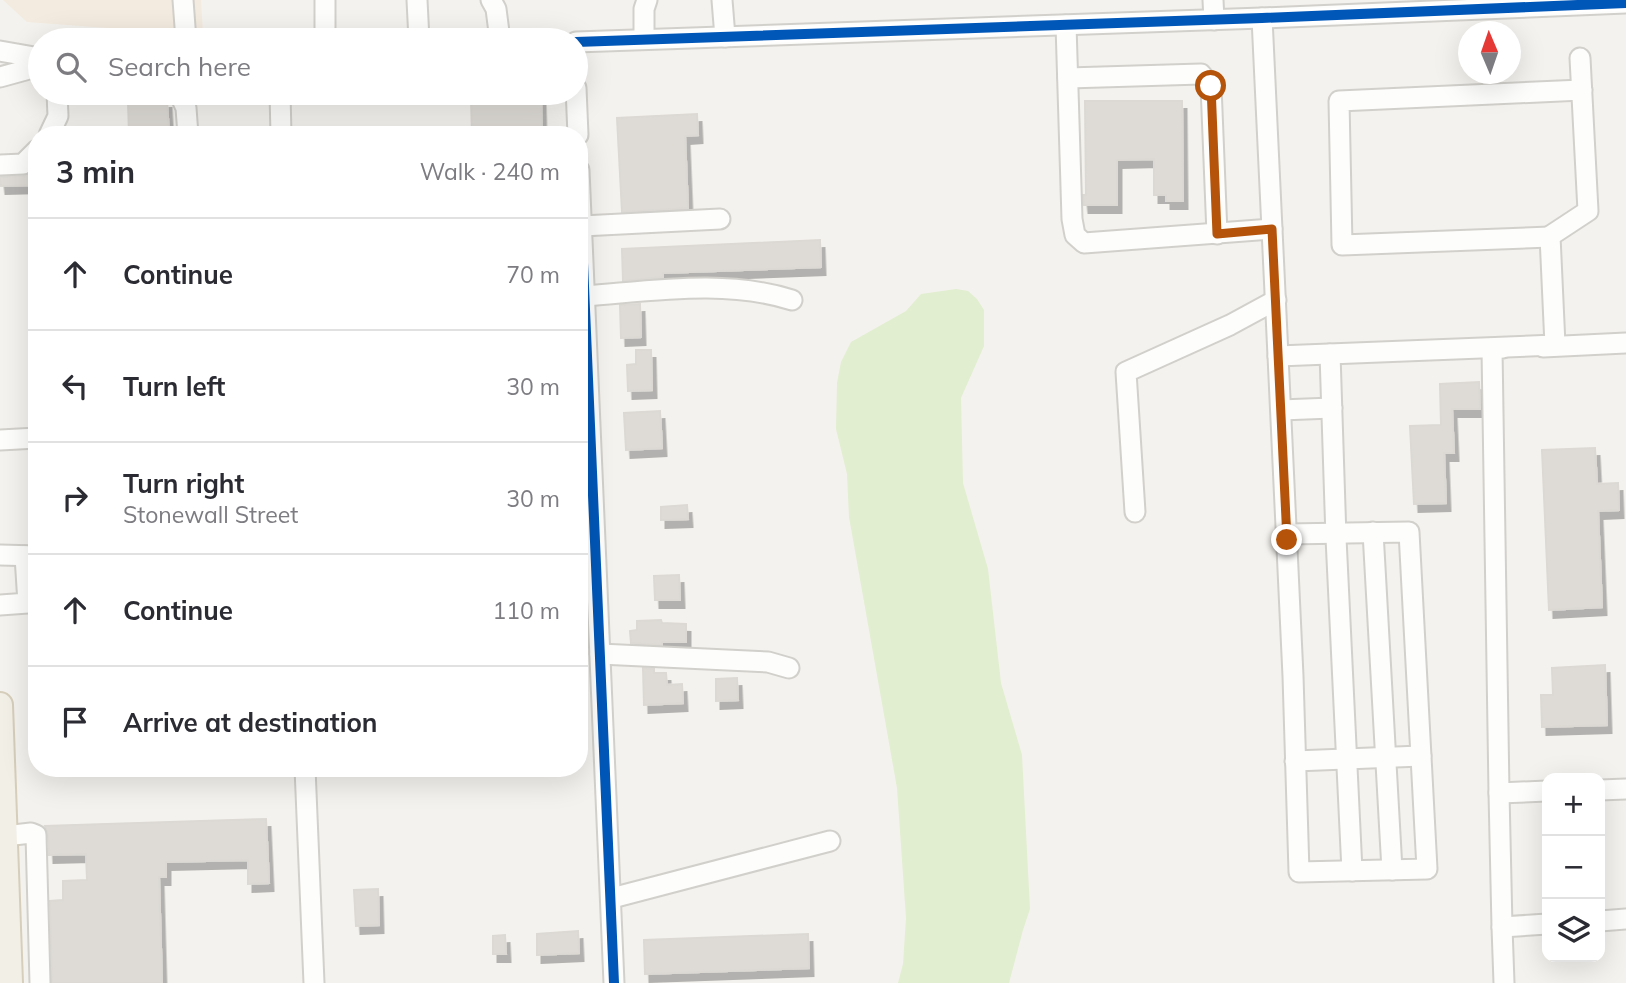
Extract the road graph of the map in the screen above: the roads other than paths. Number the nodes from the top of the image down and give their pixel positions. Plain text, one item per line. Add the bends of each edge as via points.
1 (183, 0) edge
2 (325, 0) edge
3 (417, 0) edge
4 (491, 0) edge
5 (647, 0) edge
6 (722, 0) edge
7 (1213, 0) edge
8 (1545, 3) edge
9 (1626, 3) edge
10 (1384, 7) edge
11 (1262, 18) junction
12 (1214, 20) junction
13 (1066, 25) junction
14 (185, 28) edge
15 (325, 28) edge
16 (418, 28) edge
17 (498, 28) edge
18 (725, 37) junction
19 (644, 39) junction
20 (588, 41) edge
21 (0, 51) edge
22 (28, 56) edge
23 (1580, 58) dead end
24 (28, 70) edge
25 (0, 78) edge
26 (1068, 78) junction
27 (1582, 90) junction
28 (58, 105) edge
29 (184, 105) edge
30 (280, 105) edge
31 (577, 105) edge
32 (53, 126) edge
33 (187, 126) edge
34 (281, 126) edge
35 (578, 126) edge
36 (28, 159) edge
37 (0, 165) edge
38 (720, 219) dead end
39 (588, 226) edge
40 (1272, 229) junction
41 (1217, 234) junction
42 (1550, 237) junction
43 (792, 300) dead end
44 (1276, 300) junction
45 (588, 305) edge
46 (1626, 344) edge
47 (1492, 349) junction
48 (1330, 354) junction
49 (1278, 356) junction
50 (588, 408) edge
51 (1332, 408) junction
52 (1281, 410) junction
53 (28, 438) edge
54 (0, 440) edge
55 (1135, 512) dead end
56 (1336, 533) junction
57 (1373, 533) junction
58 (1287, 534) junction
59 (0, 555) edge
60 (28, 556) edge
61 (28, 603) edge
62 (0, 605) edge
63 (600, 654) junction
64 (789, 668) dead end
65 (0, 705) edge
66 (1421, 756) junction
67 (1386, 757) junction
68 (1346, 758) junction
69 (1295, 761) junction
70 (305, 777) edge
71 (1626, 789) edge
72 (1605, 790) edge
73 (1542, 792) edge
74 (1499, 793) junction
75 (5, 836) junction
76 (830, 841) dead end
77 (1392, 870) junction
78 (1352, 871) junction
79 (611, 898) junction
80 (1626, 919) edge
81 (1605, 921) edge
82 (1542, 924) edge
83 (1502, 927) junction
84 (9, 983) edge
85 (40, 983) edge
86 (314, 983) edge
87 (614, 983) edge
88 (1504, 983) edge

1 - 14 street
2 - 15 street
3 - 16 street
4 - 17 street
5 - 19 street
6 - 18 street
7 - 12 street
8 - 9 street
8 - 10 street
10 - 11 street
11 - 12 street
11 - 40 street
12 - 13 street
13 - 18 street
13 - 26 street
18 - 19 street
19 - 20 street
21 - 22 street
23 - 27 street
24 - 25 street
26 - 41 street via 1200,74 1211,86
26 - 41 street via 1075,235 1084,243
27 - 42 street via 1588,211
27 - 42 street via 1339,101 1342,245
28 - 32 street
29 - 33 street
30 - 34 street
31 - 35 street
36 - 37 street via 23,164
38 - 39 street
40 - 41 street
40 - 44 street
42 - 47 street via 1555,345
43 - 45 street via 770,293 692,288
44 - 49 street
44 - 55 street via 1125,373
46 - 47 street
47 - 48 street
47 - 74 street
48 - 49 street
48 - 51 street
49 - 52 street
50 - 63 street
51 - 52 street
51 - 56 street
52 - 58 street
53 - 54 street
56 - 57 street
56 - 58 street
56 - 68 street
57 - 66 street via 1409,532
57 - 67 street
58 - 69 street
59 - 60 street
61 - 62 street
63 - 64 street via 768,662
63 - 79 street
65 - 75 main road
66 - 67 street
66 - 77 street via 1427,869
67 - 68 street
67 - 77 street
68 - 69 street
68 - 78 street
69 - 78 street via 1299,873
70 - 86 street
71 - 72 street
73 - 74 street
74 - 83 street
75 - 84 main road
75 - 85 street via 36,835
76 - 79 street
77 - 78 street
79 - 87 street
80 - 81 street
82 - 83 street
83 - 88 street

